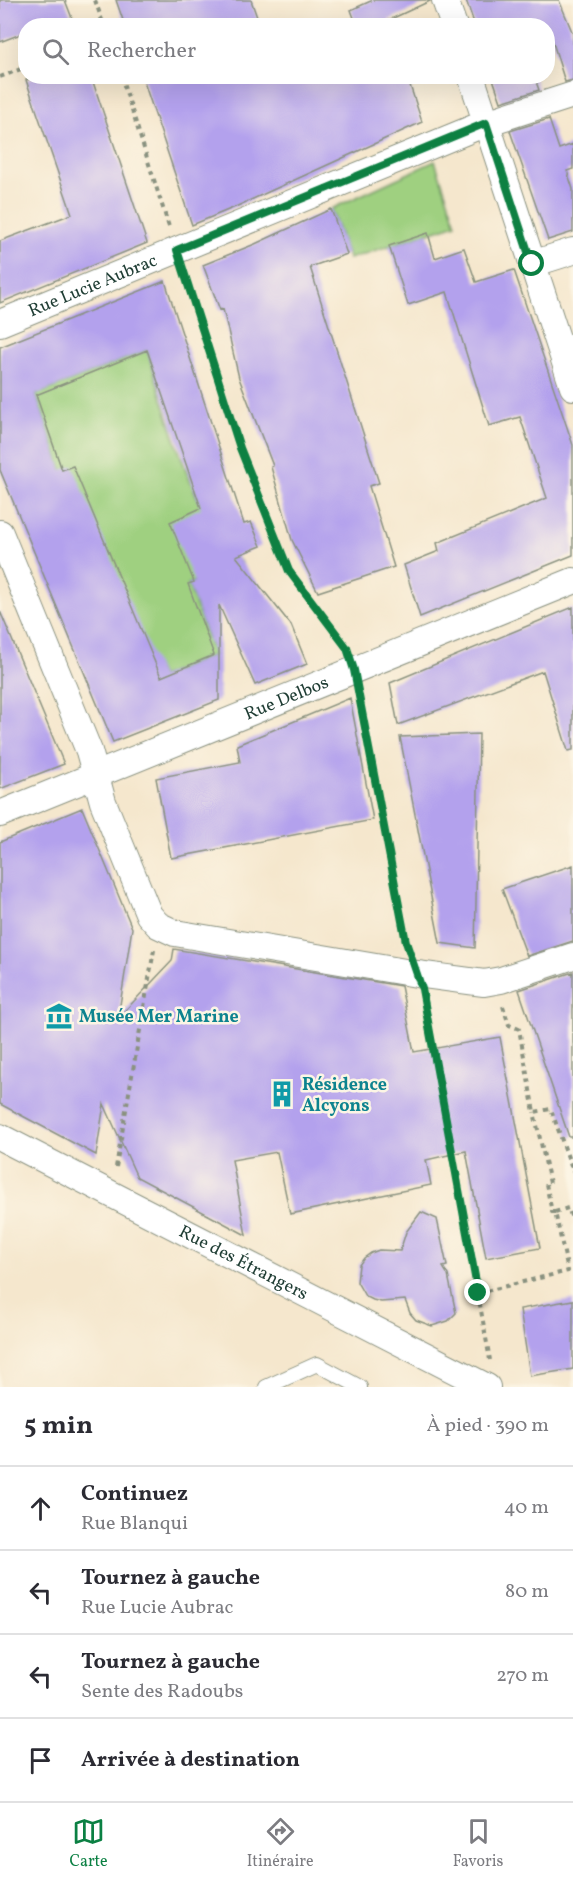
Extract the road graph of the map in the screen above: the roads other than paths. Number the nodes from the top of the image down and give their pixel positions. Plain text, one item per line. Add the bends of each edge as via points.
1 (445, 0) edge
2 (451, 18) edge
3 (474, 84) edge
4 (573, 95) edge
5 (486, 123) junction
6 (573, 251) edge
7 (532, 264) junction
8 (0, 323) edge
9 (573, 387) edge
10 (0, 533) edge
11 (573, 581) edge
12 (97, 775) junction
13 (0, 814) edge
14 (573, 956) edge
15 (0, 1137) edge
16 (489, 1375) edge
17 (266, 1387) edge
18 (360, 1387) edge

1 - 2 street
3 - 5 street
4 - 5 street, Rue Lucie Aubrac
5 - 7 street
5 - 8 street, Rue Lucie Aubrac
6 - 7 street
7 - 9 street
10 - 12 street
11 - 12 street, Rue Delbos
12 - 13 street, Rue Delbos
12 - 14 street via 103,802 149,915 158,926 175,933 484,983
15 - 16 street, Rue des Étrangers
17 - 18 lane via 317,1364

